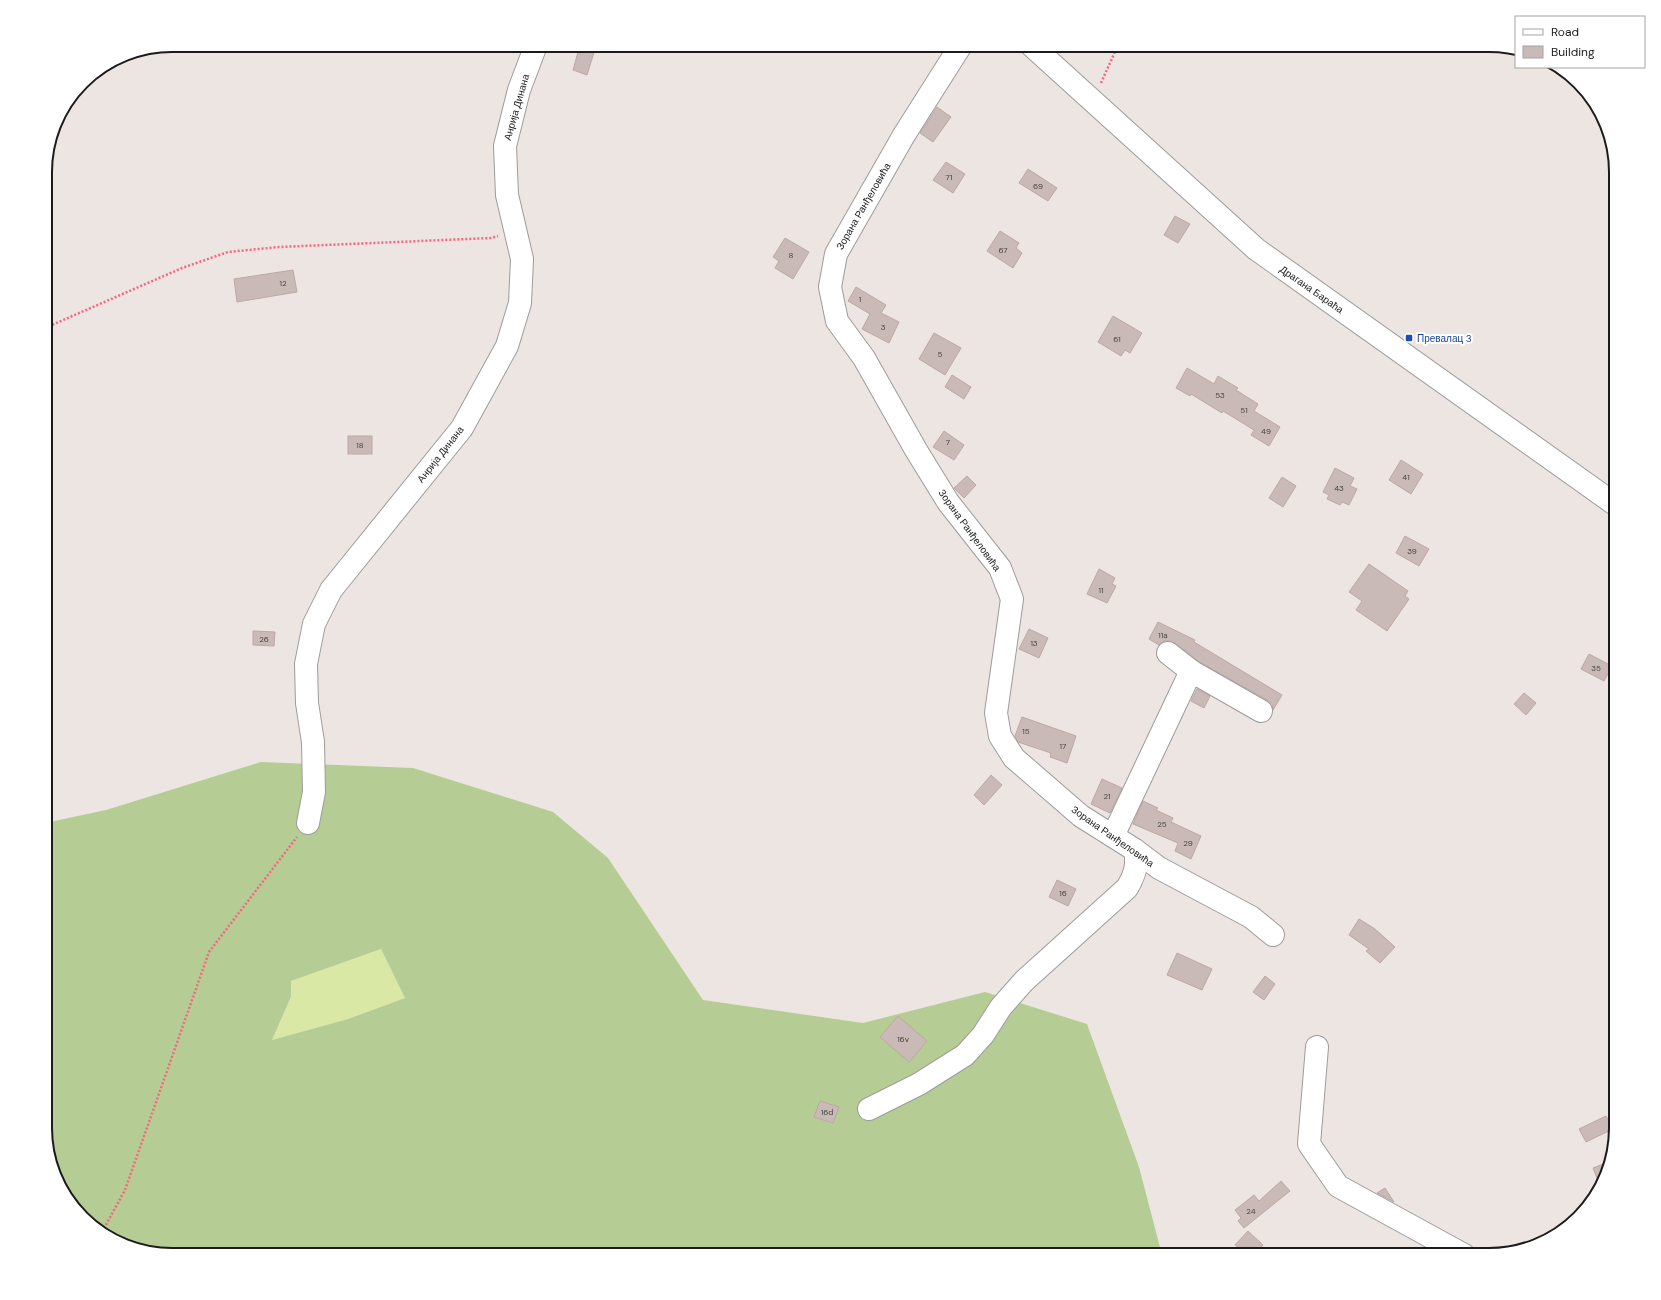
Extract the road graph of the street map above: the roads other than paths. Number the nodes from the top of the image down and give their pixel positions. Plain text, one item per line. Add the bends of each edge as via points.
1 (533, 52) edge
2 (957, 52) edge
3 (1039, 52) edge
4 (1609, 499) edge
5 (1168, 653) dead end
6 (1191, 671) junction
7 (1261, 711) dead end
8 (308, 823) road end
9 (1114, 836) junction
10 (1135, 850) junction
11 (1274, 935) dead end
12 (1317, 1046) dead end
13 (869, 1109) dead end
14 (1451, 1248) edge

1 - 8 street, Анрија Динана via 519,90 505,146 507,195 522,259 520,303 507,346 462,428 331,590 314,624 306,664 307,703 314,757 314,792
2 - 9 street, Зорана Ранђеловића via 904,135 836,254 830,287 837,321 864,358 948,502 1000,568 1012,599 996,713 1000,736 1014,758 1081,816
3 - 4 street, Драгана Бараћа via 1256,249
5 - 6 street
6 - 7 street
6 - 9 street
9 - 10 street, Зорана Ранђеловића
10 - 11 street, Зорана Ранђеловића via 1160,868 1251,917
10 - 13 street via 1136,870 1127,888 1024,981 965,1055 919,1084
12 - 14 street via 1309,1144 1338,1186

